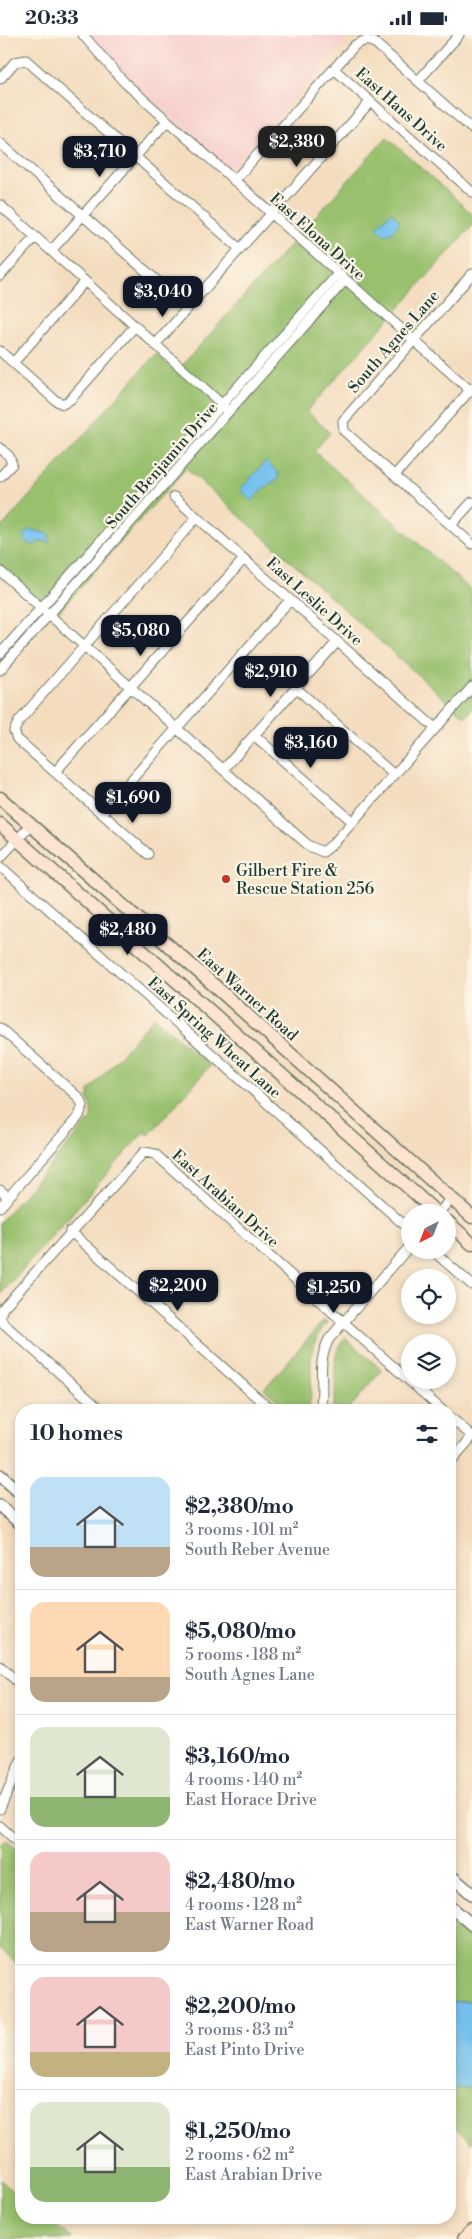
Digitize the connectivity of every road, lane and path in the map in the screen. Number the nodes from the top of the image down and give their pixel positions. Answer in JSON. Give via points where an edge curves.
{"nodes":[{"id":1,"x":83,"y":35,"type":"edge"},
{"id":2,"x":459,"y":35,"type":"edge"},
{"id":3,"x":334,"y":69,"type":"junction"},
{"id":4,"x":0,"y":79,"type":"edge"},
{"id":5,"x":418,"y":81,"type":"junction"},
{"id":6,"x":370,"y":102,"type":"junction"},
{"id":7,"x":167,"y":121,"type":"junction"},
{"id":8,"x":472,"y":129,"type":"edge"},
{"id":9,"x":0,"y":143,"type":"edge"},
{"id":10,"x":136,"y":157,"type":"junction"},
{"id":11,"x":234,"y":181,"type":"junction"},
{"id":12,"x":472,"y":192,"type":"edge"},
{"id":13,"x":0,"y":205,"type":"edge"},
{"id":14,"x":271,"y":215,"type":"junction"},
{"id":15,"x":83,"y":216,"type":"junction"},
{"id":16,"x":35,"y":237,"type":"junction"},
{"id":17,"x":240,"y":249,"type":"junction"},
{"id":18,"x":51,"y":251,"type":"junction"},
{"id":19,"x":472,"y":275,"type":"edge"},
{"id":20,"x":0,"y":276,"type":"edge"},
{"id":21,"x":342,"y":277,"type":"junction"},
{"id":22,"x":85,"y":281,"type":"junction"},
{"id":23,"x":188,"y":308,"type":"junction"},
{"id":24,"x":135,"y":326,"type":"junction"},
{"id":25,"x":413,"y":341,"type":"junction"},
{"id":26,"x":155,"y":345,"type":"junction"},
{"id":27,"x":0,"y":351,"type":"edge"},
{"id":28,"x":13,"y":363,"type":"junction"},
{"id":29,"x":471,"y":390,"type":"edge"},
{"id":30,"x":225,"y":407,"type":"junction"},
{"id":31,"x":0,"y":448,"type":"edge"},
{"id":32,"x":394,"y":475,"type":"junction"},
{"id":33,"x":0,"y":477,"type":"edge"},
{"id":34,"x":174,"y":497,"type":"dead end"},
{"id":35,"x":472,"y":502,"type":"edge"},
{"id":36,"x":198,"y":517,"type":"junction"},
{"id":37,"x":451,"y":525,"type":"junction"},
{"id":38,"x":472,"y":544,"type":"edge"},
{"id":39,"x":244,"y":559,"type":"junction"},
{"id":40,"x":1,"y":575,"type":"edge"},
{"id":41,"x":290,"y":599,"type":"junction"},
{"id":42,"x":42,"y":609,"type":"junction"},
{"id":43,"x":50,"y":615,"type":"junction"},
{"id":44,"x":337,"y":641,"type":"junction"},
{"id":45,"x":84,"y":645,"type":"junction"},
{"id":46,"x":0,"y":654,"type":"edge"},
{"id":47,"x":0,"y":671,"type":"edge"},
{"id":48,"x":130,"y":687,"type":"junction"},
{"id":49,"x":472,"y":687,"type":"edge"},
{"id":50,"x":296,"y":688,"type":"junction"},
{"id":51,"x":177,"y":728,"type":"junction"},
{"id":52,"x":435,"y":729,"type":"junction"},
{"id":53,"x":254,"y":735,"type":"junction"},
{"id":54,"x":224,"y":770,"type":"junction"},
{"id":55,"x":56,"y":771,"type":"junction"},
{"id":56,"x":394,"y":775,"type":"junction"},
{"id":57,"x":0,"y":798,"type":"edge"},
{"id":58,"x":102,"y":813,"type":"junction"},
{"id":59,"x":353,"y":822,"type":"junction"},
{"id":60,"x":0,"y":824,"type":"edge"},
{"id":61,"x":31,"y":825,"type":"junction"},
{"id":62,"x":18,"y":840,"type":"junction"},
{"id":63,"x":148,"y":854,"type":"dead end"},
{"id":64,"x":0,"y":858,"type":"edge"},
{"id":65,"x":0,"y":867,"type":"edge"},
{"id":66,"x":216,"y":987,"type":"junction"},
{"id":67,"x":202,"y":1004,"type":"junction"},
{"id":68,"x":0,"y":1028,"type":"edge"},
{"id":69,"x":0,"y":1190,"type":"edge"},
{"id":70,"x":8,"y":1197,"type":"junction"},
{"id":71,"x":451,"y":1199,"type":"junction"},
{"id":72,"x":428,"y":1204,"type":"edge"},
{"id":73,"x":446,"y":1204,"type":"edge"},
{"id":74,"x":0,"y":1207,"type":"edge"},
{"id":75,"x":472,"y":1217,"type":"edge"},
{"id":76,"x":401,"y":1223,"type":"edge"},
{"id":77,"x":456,"y":1229,"type":"edge"},
{"id":78,"x":70,"y":1231,"type":"junction"},
{"id":79,"x":472,"y":1243,"type":"edge"},
{"id":80,"x":401,"y":1256,"type":"edge"},
{"id":81,"x":442,"y":1259,"type":"edge"},
{"id":82,"x":472,"y":1285,"type":"edge"},
{"id":83,"x":0,"y":1316,"type":"edge"},
{"id":84,"x":342,"y":1323,"type":"junction"},
{"id":85,"x":94,"y":1404,"type":"edge"},
{"id":86,"x":264,"y":1404,"type":"edge"},
{"id":87,"x":321,"y":1404,"type":"edge"},
{"id":88,"x":435,"y":1404,"type":"edge"},
{"id":89,"x":456,"y":1422,"type":"edge"},
{"id":90,"x":472,"y":1437,"type":"edge"},
{"id":91,"x":456,"y":1455,"type":"edge"},
{"id":92,"x":0,"y":1475,"type":"edge"},
{"id":93,"x":15,"y":1489,"type":"edge"},
{"id":94,"x":0,"y":1506,"type":"edge"},
{"id":95,"x":15,"y":1520,"type":"edge"},
{"id":96,"x":0,"y":1666,"type":"edge"},
{"id":97,"x":15,"y":1680,"type":"edge"},
{"id":98,"x":15,"y":1774,"type":"edge"},
{"id":99,"x":0,"y":1809,"type":"edge"},
{"id":100,"x":0,"y":1826,"type":"edge"},
{"id":101,"x":15,"y":1840,"type":"edge"},
{"id":102,"x":456,"y":1880,"type":"edge"},
{"id":103,"x":472,"y":1894,"type":"edge"},
{"id":104,"x":456,"y":1911,"type":"edge"},
{"id":105,"x":472,"y":1925,"type":"edge"},
{"id":106,"x":472,"y":2231,"type":"edge"},
{"id":107,"x":464,"y":2239,"type":"edge"}],
"edges":[{"from":1,"to":7,"type":"street","name":"East Elona Drive","via":[[113,73]]},
{"from":2,"to":5,"type":"street"},
{"from":3,"to":5,"type":"street","via":[[355,45],[366,40],[375,43]]},
{"from":3,"to":6,"type":"street","name":"East Hans Drive"},
{"from":3,"to":11,"type":"street"},
{"from":4,"to":10,"type":"street","via":[[15,62],[26,60]]},
{"from":5,"to":8,"type":"street"},
{"from":6,"to":12,"type":"street","name":"East Hans Drive"},
{"from":6,"to":14,"type":"street"},
{"from":7,"to":10,"type":"street"},
{"from":7,"to":11,"type":"street","name":"East Elona Drive"},
{"from":9,"to":15,"type":"street"},
{"from":10,"to":15,"type":"street"},
{"from":10,"to":17,"type":"street"},
{"from":11,"to":14,"type":"street","name":"East Elona Drive"},
{"from":13,"to":16,"type":"street"},
{"from":14,"to":17,"type":"street"},
{"from":14,"to":21,"type":"street","name":"East Elona Drive"},
{"from":15,"to":18,"type":"street"},
{"from":15,"to":23,"type":"street"},
{"from":16,"to":18,"type":"street"},
{"from":16,"to":20,"type":"street"},
{"from":17,"to":23,"type":"street"},
{"from":18,"to":22,"type":"street"},
{"from":19,"to":25,"type":"street","name":"South Agnes Lane"},
{"from":21,"to":25,"type":"street","name":"East Elona Drive"},
{"from":21,"to":30,"type":"street","name":"South Benjamin Drive"},
{"from":22,"to":24,"type":"street"},
{"from":22,"to":28,"type":"street"},
{"from":23,"to":26,"type":"street"},
{"from":24,"to":26,"type":"street"},
{"from":24,"to":28,"type":"street","via":[[63,404]]},
{"from":25,"to":29,"type":"street","name":"East Elona Drive"},
{"from":25,"to":32,"type":"street","name":"South Agnes Lane","via":[[343,421],[344,431]]},
{"from":26,"to":30,"type":"street"},
{"from":27,"to":28,"type":"street"},
{"from":29,"to":32,"type":"street"},
{"from":30,"to":42,"type":"street","name":"South Benjamin Drive"},
{"from":30,"to":43,"type":"street","name":"South Benjamin Drive"},
{"from":31,"to":33,"type":"street","via":[[12,464]]},
{"from":32,"to":37,"type":"street"},
{"from":34,"to":36,"type":"street","name":"East Leslie Drive"},
{"from":35,"to":37,"type":"street"},
{"from":36,"to":39,"type":"street","name":"East Leslie Drive"},
{"from":36,"to":45,"type":"street"},
{"from":37,"to":38,"type":"street"},
{"from":39,"to":41,"type":"street","name":"East Leslie Drive"},
{"from":39,"to":48,"type":"street"},
{"from":40,"to":42,"type":"street"},
{"from":41,"to":44,"type":"street","name":"East Leslie Drive"},
{"from":41,"to":51,"type":"street"},
{"from":42,"to":43,"type":"street"},
{"from":42,"to":46,"type":"street","name":"South Benjamin Drive"},
{"from":43,"to":45,"type":"street"},
{"from":43,"to":47,"type":"street","name":"South Benjamin Drive"},
{"from":44,"to":50,"type":"street"},
{"from":44,"to":52,"type":"street","name":"East Leslie Drive"},
{"from":45,"to":48,"type":"street"},
{"from":45,"to":55,"type":"street","via":[[14,731],[18,739]]},
{"from":48,"to":51,"type":"street"},
{"from":48,"to":55,"type":"street"},
{"from":49,"to":52,"type":"street"},
{"from":50,"to":53,"type":"street"},
{"from":50,"to":56,"type":"street"},
{"from":51,"to":54,"type":"street"},
{"from":51,"to":58,"type":"street"},
{"from":52,"to":56,"type":"street"},
{"from":53,"to":54,"type":"street"},
{"from":53,"to":59,"type":"street"},
{"from":54,"to":59,"type":"street","via":[[309,846],[323,852]]},
{"from":55,"to":58,"type":"street"},
{"from":56,"to":59,"type":"street"},
{"from":57,"to":61,"type":"main road","name":"East Warner Road"},
{"from":58,"to":63,"type":"street"},
{"from":60,"to":62,"type":"main road"},
{"from":61,"to":62,"type":"street"},
{"from":61,"to":66,"type":"main road","name":"East Warner Road"},
{"from":62,"to":64,"type":"street"},
{"from":62,"to":67,"type":"main road"},
{"from":65,"to":76,"type":"street","name":"East Spring Wheat Lane"},
{"from":66,"to":67,"type":"main road"},
{"from":66,"to":71,"type":"main road","name":"East Warner Road"},
{"from":67,"to":72,"type":"main road"},
{"from":68,"to":70,"type":"street","via":[[83,1105],[79,1117]]},
{"from":69,"to":70,"type":"street"},
{"from":70,"to":74,"type":"street"},
{"from":71,"to":73,"type":"street"},
{"from":71,"to":75,"type":"main road","name":"East Warner Road"},
{"from":77,"to":79,"type":"main road"},
{"from":78,"to":83,"type":"street","via":[[3,1308]]},
{"from":78,"to":84,"type":"street","name":"East Arabian Drive","via":[[144,1152],[155,1154]]},
{"from":78,"to":86,"type":"street"},
{"from":80,"to":84,"type":"street"},
{"from":81,"to":82,"type":"street"},
{"from":83,"to":85,"type":"street","via":[[3,1323]]},
{"from":84,"to":87,"type":"street","via":[[322,1353]]},
{"from":84,"to":88,"type":"street","name":"East Arabian Drive"},
{"from":89,"to":90,"type":"street"},
{"from":90,"to":91,"type":"street"},
{"from":92,"to":93,"type":"street"},
{"from":94,"to":95,"type":"street"},
{"from":96,"to":97,"type":"street"},
{"from":98,"to":99,"type":"street"},
{"from":100,"to":101,"type":"street"},
{"from":102,"to":103,"type":"street"},
{"from":104,"to":105,"type":"street"},
{"from":106,"to":107,"type":"main road"}]}
